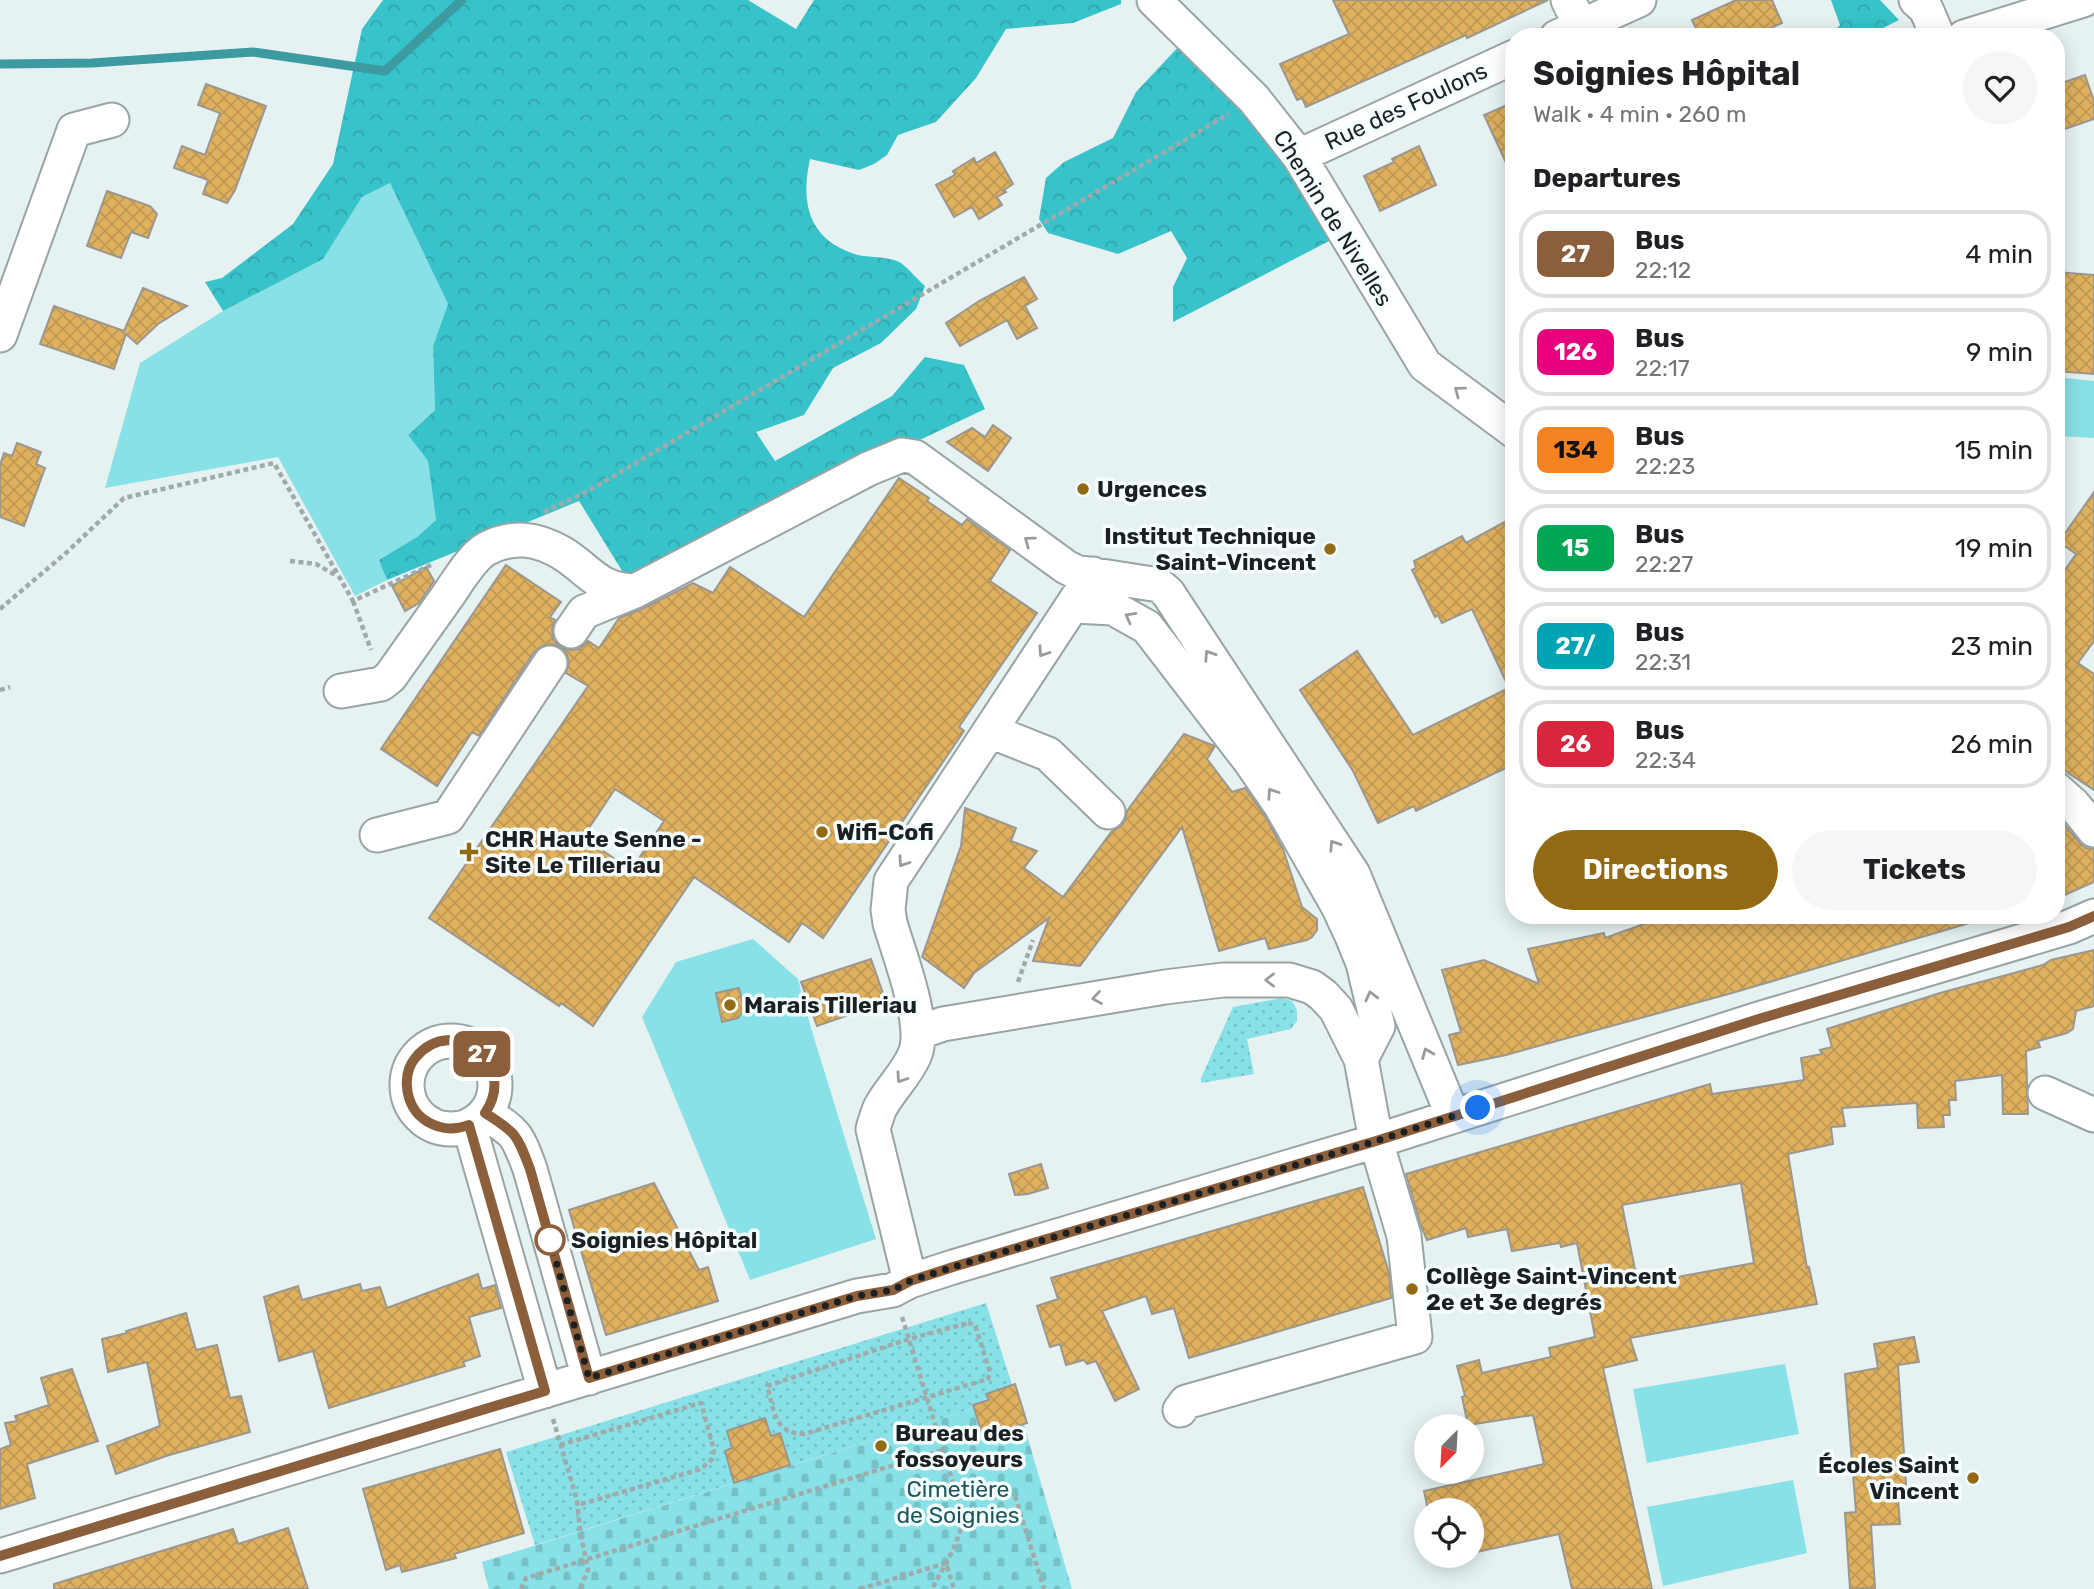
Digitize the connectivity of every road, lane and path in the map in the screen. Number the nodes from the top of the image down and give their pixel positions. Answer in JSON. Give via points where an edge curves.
{"nodes":[{"id":1,"x":1154,"y":0,"type":"edge"},
{"id":2,"x":1639,"y":0,"type":"edge"},
{"id":3,"x":1916,"y":0,"type":"edge"},
{"id":4,"x":2084,"y":0,"type":"edge"},
{"id":5,"x":1569,"y":21,"type":"edge"},
{"id":6,"x":1934,"y":28,"type":"edge"},
{"id":7,"x":1993,"y":28,"type":"edge"},
{"id":8,"x":1505,"y":61,"type":"edge"},
{"id":9,"x":1254,"y":99,"type":"junction"},
{"id":10,"x":112,"y":120,"type":"dead end"},
{"id":11,"x":1299,"y":156,"type":"junction"},
{"id":12,"x":0,"y":335,"type":"edge"},
{"id":13,"x":1505,"y":424,"type":"edge"},
{"id":14,"x":539,"y":514,"type":"dead end"},
{"id":15,"x":290,"y":561,"type":"dead end"},
{"id":16,"x":440,"y":561,"type":"dead end"},
{"id":17,"x":1093,"y":574,"type":"junction"},
{"id":18,"x":338,"y":577,"type":"junction"},
{"id":19,"x":635,"y":591,"type":"junction"},
{"id":20,"x":354,"y":601,"type":"junction"},
{"id":21,"x":1073,"y":606,"type":"junction"},
{"id":22,"x":0,"y":609,"type":"edge"},
{"id":23,"x":571,"y":631,"type":"dead end"},
{"id":24,"x":550,"y":663,"type":"dead end"},
{"id":25,"x":390,"y":677,"type":"junction"},
{"id":26,"x":10,"y":687,"type":"dead end"},
{"id":27,"x":0,"y":690,"type":"edge"},
{"id":28,"x":341,"y":691,"type":"dead end"},
{"id":29,"x":990,"y":731,"type":"junction"},
{"id":30,"x":2065,"y":797,"type":"edge"},
{"id":31,"x":1108,"y":812,"type":"dead end"},
{"id":32,"x":2094,"y":830,"type":"edge"},
{"id":33,"x":377,"y":835,"type":"dead end"},
{"id":34,"x":2094,"y":916,"type":"edge"},
{"id":35,"x":1033,"y":940,"type":"dead end"},
{"id":36,"x":1007,"y":1013,"type":"junction"},
{"id":37,"x":919,"y":1035,"type":"junction"},
{"id":38,"x":1361,"y":1059,"type":"junction"},
{"id":39,"x":2045,"y":1093,"type":"dead end"},
{"id":40,"x":2094,"y":1115,"type":"edge"},
{"id":41,"x":1453,"y":1116,"type":"junction"},
{"id":42,"x":1376,"y":1141,"type":"junction"},
{"id":43,"x":901,"y":1285,"type":"junction"},
{"id":44,"x":909,"y":1339,"type":"junction"},
{"id":45,"x":589,"y":1378,"type":"junction"},
{"id":46,"x":545,"y":1391,"type":"junction"},
{"id":47,"x":926,"y":1398,"type":"junction"},
{"id":48,"x":1180,"y":1410,"type":"dead end"},
{"id":49,"x":560,"y":1445,"type":"junction"},
{"id":50,"x":943,"y":1450,"type":"junction"},
{"id":51,"x":1015,"y":1496,"type":"dead end"},
{"id":52,"x":578,"y":1505,"type":"junction"},
{"id":53,"x":0,"y":1556,"type":"edge"},
{"id":54,"x":586,"y":1559,"type":"junction"},
{"id":55,"x":946,"y":1563,"type":"junction"},
{"id":56,"x":521,"y":1589,"type":"edge"},
{"id":57,"x":580,"y":1589,"type":"edge"},
{"id":58,"x":860,"y":1589,"type":"edge"},
{"id":59,"x":932,"y":1589,"type":"edge"},
{"id":60,"x":954,"y":1589,"type":"edge"},
{"id":61,"x":1044,"y":1589,"type":"edge"}],
"edges":[{"from":1,"to":9,"type":"street","name":"Chemin de Nivelles"},
{"from":2,"to":5,"type":"street"},
{"from":3,"to":6,"type":"street"},
{"from":4,"to":7,"type":"street"},
{"from":8,"to":11,"type":"street","name":"Rue des Foulons"},
{"from":9,"to":11,"type":"street","name":"Chemin de Nivelles"},
{"from":9,"to":14,"type":"path","via":[[588,491]]},
{"from":10,"to":12,"type":"street","via":[[74,130]]},
{"from":13,"to":11,"type":"street","name":"Chemin de Nivelles","one_way":true,"via":[[1425,366]]},
{"from":15,"to":18,"type":"path","via":[[316,564]]},
{"from":16,"to":20,"type":"path"},
{"from":17,"to":19,"type":"street","one_way":true,"via":[[1066,567],[915,457],[902,455]]},
{"from":17,"to":21,"type":"street"},
{"from":41,"to":17,"type":"street","one_way":true,"via":[[1353,874],[1168,593],[1159,585]]},
{"from":18,"to":20,"type":"path"},
{"from":18,"to":22,"type":"path","via":[[274,463],[124,498]]},
{"from":19,"to":23,"type":"street","via":[[584,612]]},
{"from":19,"to":25,"type":"street","via":[[604,585],[562,553],[537,541],[515,539],[485,550],[471,564]]},
{"from":20,"to":25,"type":"path","via":[[374,657]]},
{"from":21,"to":29,"type":"street","one_way":true},
{"from":38,"to":21,"type":"street","one_way":true,"via":[[1378,1026],[1363,963],[1338,906],[1281,806],[1147,627],[1113,608]]},
{"from":24,"to":33,"type":"street","via":[[449,817]]},
{"from":25,"to":28,"type":"street","via":[[381,684]]},
{"from":26,"to":27,"type":"path"},
{"from":29,"to":31,"type":"street","via":[[1048,754]]},
{"from":29,"to":37,"type":"street","one_way":true,"via":[[891,881],[890,923]]},
{"from":30,"to":32,"type":"street"},
{"from":34,"to":41,"type":"street"},
{"from":35,"to":36,"type":"path"},
{"from":36,"to":37,"type":"street","via":[[943,1024]]},
{"from":38,"to":36,"type":"street","one_way":true,"via":[[1336,1009],[1312,987],[1289,980],[1223,980]]},
{"from":37,"to":43,"type":"street","one_way":true,"via":[[907,1070],[880,1108],[873,1129]]},
{"from":38,"to":42,"type":"street"},
{"from":39,"to":40,"type":"street"},
{"from":41,"to":42,"type":"street"},
{"from":42,"to":43,"type":"street"},
{"from":42,"to":48,"type":"street","via":[[1405,1236],[1415,1337],[1186,1402]]},
{"from":43,"to":44,"type":"path"},
{"from":43,"to":45,"type":"street"},
{"from":44,"to":47,"type":"path"},
{"from":44,"to":47,"type":"path","via":[[975,1325],[990,1372],[988,1380]]},
{"from":44,"to":47,"type":"path","via":[[767,1386],[780,1426],[790,1433],[804,1434]]},
{"from":45,"to":46,"type":"street"},
{"from":45,"to":46,"type":"street","via":[[518,1139],[511,1130],[477,1119]]},
{"from":46,"to":49,"type":"path"},
{"from":46,"to":53,"type":"street"},
{"from":47,"to":50,"type":"path"},
{"from":49,"to":52,"type":"path"},
{"from":49,"to":52,"type":"path","via":[[701,1403],[714,1450],[701,1469]]},
{"from":50,"to":54,"type":"path"},
{"from":50,"to":55,"type":"path","via":[[963,1515]]},
{"from":51,"to":61,"type":"path"},
{"from":52,"to":54,"type":"path"},
{"from":54,"to":56,"type":"path","via":[[526,1577]]},
{"from":54,"to":57,"type":"path","via":[[588,1570]]},
{"from":55,"to":58,"type":"path"},
{"from":55,"to":59,"type":"path"},
{"from":55,"to":60,"type":"path"}]}
